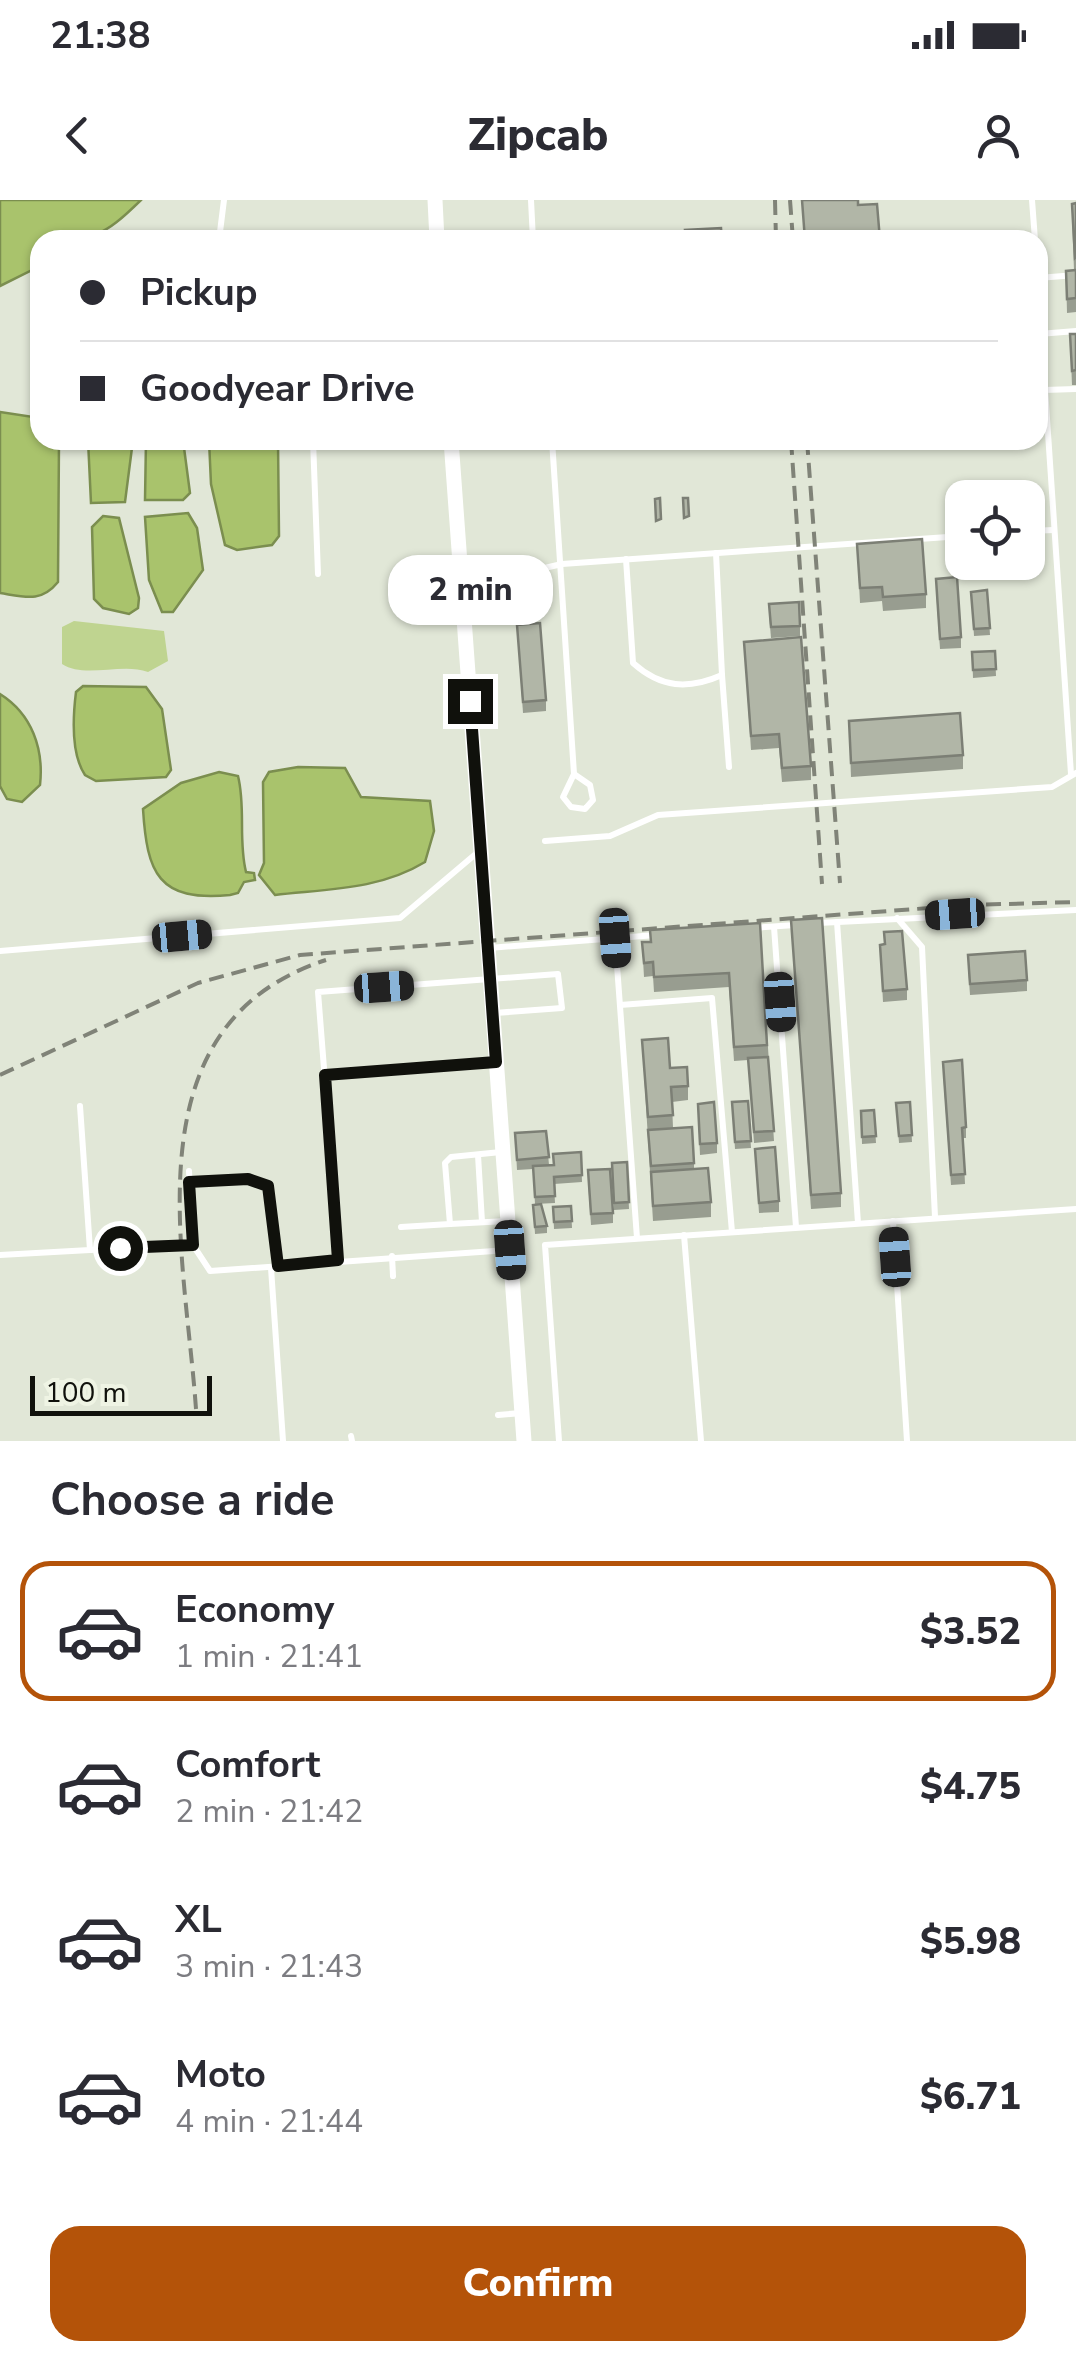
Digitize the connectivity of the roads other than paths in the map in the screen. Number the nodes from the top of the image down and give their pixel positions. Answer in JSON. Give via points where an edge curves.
{"nodes":[{"id":1,"x":224,"y":200,"type":"edge"},
{"id":2,"x":435,"y":200,"type":"edge"},
{"id":3,"x":531,"y":200,"type":"edge"},
{"id":4,"x":1032,"y":200,"type":"edge"},
{"id":5,"x":220,"y":230,"type":"edge"},
{"id":6,"x":437,"y":230,"type":"edge"},
{"id":7,"x":532,"y":230,"type":"edge"},
{"id":8,"x":1034,"y":230,"type":"edge"},
{"id":9,"x":1076,"y":275,"type":"edge"},
{"id":10,"x":1048,"y":279,"type":"edge"},
{"id":11,"x":1076,"y":331,"type":"edge"},
{"id":12,"x":1048,"y":333,"type":"edge"},
{"id":13,"x":1076,"y":389,"type":"edge"},
{"id":14,"x":1048,"y":390,"type":"edge"},
{"id":15,"x":1048,"y":446,"type":"edge"},
{"id":16,"x":313,"y":450,"type":"edge"},
{"id":17,"x":452,"y":450,"type":"edge"},
{"id":18,"x":553,"y":450,"type":"edge"},
{"id":19,"x":1054,"y":530,"type":"junction"},
{"id":20,"x":1045,"y":531,"type":"edge"},
{"id":21,"x":945,"y":537,"type":"edge"},
{"id":22,"x":716,"y":553,"type":"junction"},
{"id":23,"x":626,"y":560,"type":"junction"},
{"id":24,"x":562,"y":564,"type":"junction"},
{"id":25,"x":540,"y":569,"type":"dead end"},
{"id":26,"x":318,"y":574,"type":"dead end"},
{"id":27,"x":722,"y":675,"type":"junction"},
{"id":28,"x":730,"y":768,"type":"dead end"},
{"id":29,"x":574,"y":774,"type":"junction"},
{"id":30,"x":1074,"y":774,"type":"edge"},
{"id":31,"x":545,"y":841,"type":"dead end"},
{"id":32,"x":480,"y":850,"type":"junction"},
{"id":33,"x":1076,"y":910,"type":"edge"},
{"id":34,"x":897,"y":918,"type":"junction"},
{"id":35,"x":836,"y":922,"type":"junction"},
{"id":36,"x":774,"y":926,"type":"junction"},
{"id":37,"x":734,"y":930,"type":"edge"},
{"id":38,"x":675,"y":934,"type":"edge"},
{"id":39,"x":615,"y":938,"type":"junction"},
{"id":40,"x":488,"y":948,"type":"junction"},
{"id":41,"x":0,"y":951,"type":"edge"},
{"id":42,"x":491,"y":979,"type":"junction"},
{"id":43,"x":620,"y":1005,"type":"junction"},
{"id":44,"x":494,"y":1014,"type":"junction"},
{"id":45,"x":496,"y":1062,"type":"junction"},
{"id":46,"x":325,"y":1075,"type":"junction"},
{"id":47,"x":80,"y":1106,"type":"dead end"},
{"id":48,"x":503,"y":1152,"type":"junction"},
{"id":49,"x":478,"y":1154,"type":"junction"},
{"id":50,"x":188,"y":1171,"type":"dead end"},
{"id":51,"x":189,"y":1182,"type":"junction"},
{"id":52,"x":1076,"y":1209,"type":"edge"},
{"id":53,"x":936,"y":1218,"type":"junction"},
{"id":54,"x":892,"y":1220,"type":"junction"},
{"id":55,"x":508,"y":1221,"type":"junction"},
{"id":56,"x":482,"y":1222,"type":"junction"},
{"id":57,"x":858,"y":1223,"type":"junction"},
{"id":58,"x":450,"y":1224,"type":"junction"},
{"id":59,"x":400,"y":1227,"type":"dead end"},
{"id":60,"x":796,"y":1227,"type":"junction"},
{"id":61,"x":732,"y":1232,"type":"junction"},
{"id":62,"x":684,"y":1235,"type":"junction"},
{"id":63,"x":637,"y":1238,"type":"junction"},
{"id":64,"x":193,"y":1245,"type":"junction"},
{"id":65,"x":90,"y":1250,"type":"junction"},
{"id":66,"x":510,"y":1250,"type":"junction"},
{"id":67,"x":0,"y":1255,"type":"edge"},
{"id":68,"x":392,"y":1256,"type":"junction"},
{"id":69,"x":338,"y":1260,"type":"junction"},
{"id":70,"x":274,"y":1267,"type":"junction"},
{"id":71,"x":392,"y":1276,"type":"dead end"},
{"id":72,"x":522,"y":1413,"type":"junction"},
{"id":73,"x":498,"y":1415,"type":"dead end"},
{"id":74,"x":283,"y":1441,"type":"edge"},
{"id":75,"x":524,"y":1441,"type":"edge"},
{"id":76,"x":559,"y":1441,"type":"edge"},
{"id":77,"x":701,"y":1441,"type":"edge"},
{"id":78,"x":907,"y":1441,"type":"edge"}],
"edges":[{"from":1,"to":5,"type":"lane"},
{"from":2,"to":6,"type":"street"},
{"from":3,"to":7,"type":"lane"},
{"from":4,"to":8,"type":"lane"},
{"from":9,"to":10,"type":"lane"},
{"from":11,"to":12,"type":"lane"},
{"from":13,"to":14,"type":"lane"},
{"from":15,"to":19,"type":"lane"},
{"from":16,"to":26,"type":"lane"},
{"from":17,"to":32,"type":"street"},
{"from":18,"to":24,"type":"lane"},
{"from":19,"to":20,"type":"lane"},
{"from":19,"to":30,"type":"lane"},
{"from":21,"to":22,"type":"lane"},
{"from":22,"to":23,"type":"lane"},
{"from":22,"to":27,"type":"lane"},
{"from":23,"to":24,"type":"lane"},
{"from":23,"to":27,"type":"lane","via":[[632,663],[652,680],[695,687]]},
{"from":24,"to":25,"type":"lane"},
{"from":24,"to":29,"type":"lane"},
{"from":27,"to":28,"type":"lane"},
{"from":29,"to":29,"type":"lane","via":[[563,796],[571,807],[585,809],[593,800],[590,785]]},
{"from":30,"to":31,"type":"lane","via":[[1052,787],[658,815],[610,836]]},
{"from":32,"to":40,"type":"street"},
{"from":32,"to":41,"type":"lane","via":[[400,918]]},
{"from":33,"to":34,"type":"lane"},
{"from":34,"to":35,"type":"lane"},
{"from":34,"to":53,"type":"lane","via":[[922,947]]},
{"from":35,"to":36,"type":"lane"},
{"from":35,"to":57,"type":"lane"},
{"from":36,"to":37,"type":"lane"},
{"from":36,"to":60,"type":"lane"},
{"from":38,"to":39,"type":"lane"},
{"from":39,"to":40,"type":"lane"},
{"from":39,"to":43,"type":"lane"},
{"from":40,"to":42,"type":"street"},
{"from":42,"to":44,"type":"street"},
{"from":42,"to":44,"type":"lane","via":[[558,974],[562,1008]]},
{"from":42,"to":46,"type":"lane","via":[[318,992]]},
{"from":43,"to":61,"type":"lane","via":[[712,998]]},
{"from":43,"to":63,"type":"lane"},
{"from":44,"to":45,"type":"street"},
{"from":45,"to":46,"type":"lane"},
{"from":45,"to":48,"type":"street"},
{"from":46,"to":69,"type":"lane"},
{"from":47,"to":65,"type":"lane"},
{"from":48,"to":49,"type":"lane"},
{"from":48,"to":55,"type":"street"},
{"from":49,"to":56,"type":"lane"},
{"from":49,"to":58,"type":"lane","via":[[446,1163]]},
{"from":50,"to":51,"type":"lane"},
{"from":51,"to":64,"type":"lane"},
{"from":51,"to":70,"type":"lane","via":[[248,1179],[268,1186]]},
{"from":52,"to":53,"type":"lane"},
{"from":53,"to":54,"type":"lane"},
{"from":54,"to":57,"type":"lane"},
{"from":54,"to":78,"type":"lane"},
{"from":55,"to":56,"type":"lane"},
{"from":55,"to":66,"type":"street"},
{"from":56,"to":58,"type":"lane"},
{"from":57,"to":60,"type":"lane"},
{"from":58,"to":59,"type":"lane"},
{"from":60,"to":61,"type":"lane"},
{"from":61,"to":62,"type":"lane"},
{"from":62,"to":63,"type":"lane"},
{"from":62,"to":77,"type":"lane"},
{"from":63,"to":76,"type":"lane","via":[[545,1245]]},
{"from":64,"to":65,"type":"lane"},
{"from":64,"to":70,"type":"lane","via":[[210,1271]]},
{"from":65,"to":67,"type":"lane"},
{"from":66,"to":68,"type":"lane"},
{"from":66,"to":72,"type":"street"},
{"from":68,"to":69,"type":"lane"},
{"from":68,"to":71,"type":"lane"},
{"from":69,"to":70,"type":"lane"},
{"from":70,"to":74,"type":"lane"},
{"from":72,"to":73,"type":"lane"},
{"from":72,"to":75,"type":"street"}]}
